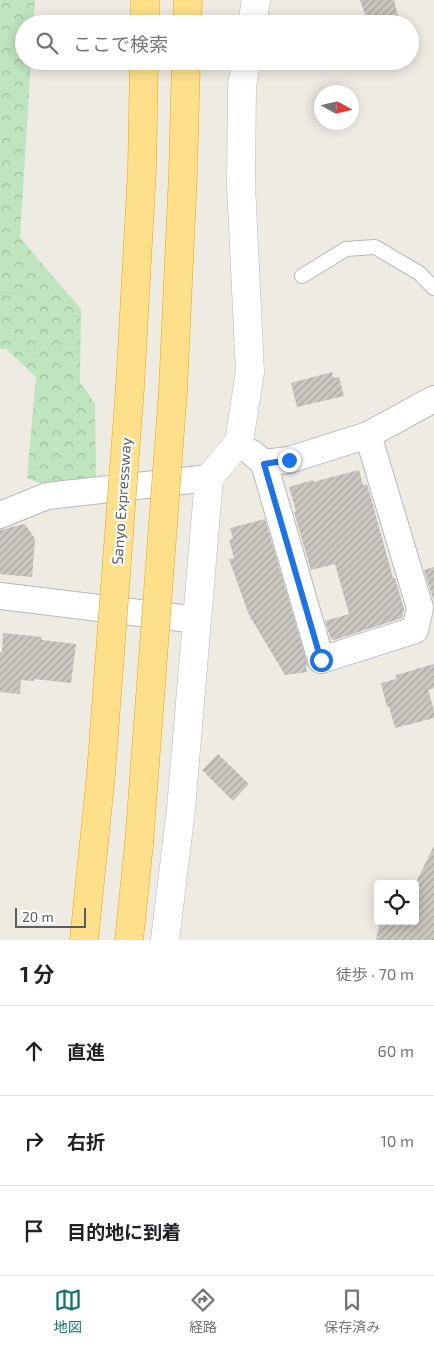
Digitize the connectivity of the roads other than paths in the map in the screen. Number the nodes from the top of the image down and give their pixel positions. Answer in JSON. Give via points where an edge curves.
{"nodes":[{"id":1,"x":145,"y":0,"type":"edge"},
{"id":2,"x":188,"y":0,"type":"edge"},
{"id":3,"x":256,"y":0,"type":"edge"},
{"id":4,"x":145,"y":15,"type":"edge"},
{"id":5,"x":187,"y":15,"type":"edge"},
{"id":6,"x":254,"y":15,"type":"edge"},
{"id":7,"x":144,"y":70,"type":"edge"},
{"id":8,"x":186,"y":70,"type":"edge"},
{"id":9,"x":245,"y":70,"type":"edge"},
{"id":10,"x":302,"y":276,"type":"dead end"},
{"id":11,"x":434,"y":288,"type":"edge"},
{"id":12,"x":434,"y":400,"type":"edge"},
{"id":13,"x":368,"y":435,"type":"junction"},
{"id":14,"x":239,"y":442,"type":"junction"},
{"id":15,"x":264,"y":464,"type":"junction"},
{"id":16,"x":209,"y":478,"type":"junction"},
{"id":17,"x":0,"y":515,"type":"edge"},
{"id":18,"x":0,"y":596,"type":"edge"},
{"id":19,"x":197,"y":620,"type":"junction"},
{"id":20,"x":84,"y":940,"type":"edge"},
{"id":21,"x":130,"y":940,"type":"edge"},
{"id":22,"x":165,"y":940,"type":"edge"}],
"edges":[{"from":1,"to":4,"type":"highway"},
{"from":2,"to":5,"type":"highway"},
{"from":3,"to":6,"type":"street"},
{"from":7,"to":20,"type":"highway","name":"Sanyo Expressway","bridge":true,"via":[[142,170],[130,387],[101,774]]},
{"from":8,"to":21,"type":"highway","bridge":true,"via":[[173,392]]},
{"from":9,"to":14,"type":"street","via":[[241,184],[250,372]]},
{"from":10,"to":11,"type":"lane","via":[[346,249],[375,247],[419,273]]},
{"from":12,"to":13,"type":"street"},
{"from":13,"to":15,"type":"street","via":[[289,460]]},
{"from":13,"to":15,"type":"street","via":[[420,608],[415,630],[321,660]]},
{"from":14,"to":15,"type":"street"},
{"from":14,"to":16,"type":"street"},
{"from":16,"to":17,"type":"street","via":[[47,496]]},
{"from":16,"to":19,"type":"street"},
{"from":18,"to":19,"type":"street"},
{"from":19,"to":22,"type":"street","via":[[181,809]]}]}
